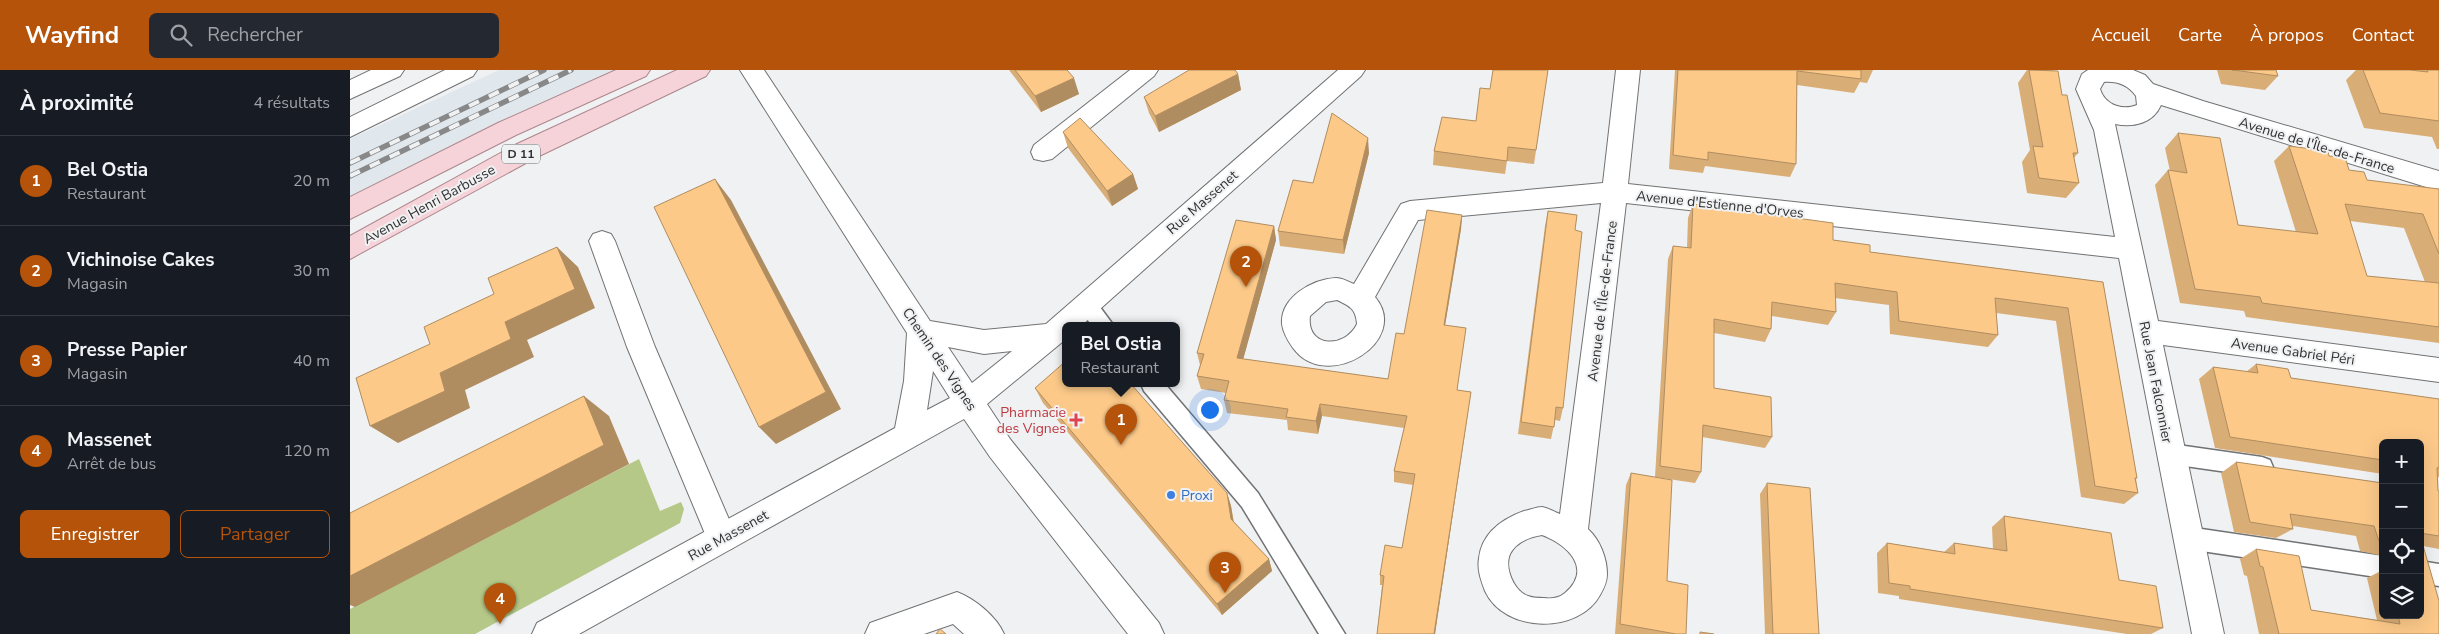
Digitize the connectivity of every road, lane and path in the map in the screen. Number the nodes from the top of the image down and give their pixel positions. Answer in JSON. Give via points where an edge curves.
{"nodes":[{"id":1,"x":392,"y":70,"type":"edge"},
{"id":2,"x":406,"y":70,"type":"edge"},
{"id":3,"x":465,"y":70,"type":"edge"},
{"id":4,"x":638,"y":70,"type":"edge"},
{"id":5,"x":698,"y":70,"type":"edge"},
{"id":6,"x":1146,"y":70,"type":"edge"},
{"id":7,"x":1353,"y":70,"type":"edge"},
{"id":8,"x":1628,"y":70,"type":"edge"},
{"id":9,"x":2095,"y":77,"type":"edge"},
{"id":10,"x":757,"y":78,"type":"edge"},
{"id":11,"x":350,"y":90,"type":"edge"},
{"id":12,"x":2146,"y":101,"type":"junction"},
{"id":13,"x":398,"y":103,"type":"junction"},
{"id":14,"x":2112,"y":123,"type":"junction"},
{"id":15,"x":350,"y":128,"type":"edge"},
{"id":16,"x":1043,"y":152,"type":"dead end"},
{"id":17,"x":2439,"y":181,"type":"edge"},
{"id":18,"x":1615,"y":192,"type":"junction"},
{"id":19,"x":350,"y":209,"type":"edge"},
{"id":20,"x":602,"y":241,"type":"dead end"},
{"id":21,"x":350,"y":248,"type":"edge"},
{"id":22,"x":2129,"y":249,"type":"junction"},
{"id":23,"x":1360,"y":298,"type":"dead end"},
{"id":24,"x":1087,"y":305,"type":"junction"},
{"id":25,"x":1067,"y":322,"type":"edge"},
{"id":26,"x":1101,"y":322,"type":"edge"},
{"id":27,"x":1062,"y":326,"type":"edge"},
{"id":28,"x":921,"y":331,"type":"junction"},
{"id":29,"x":2146,"y":331,"type":"junction"},
{"id":30,"x":1052,"y":335,"type":"junction"},
{"id":31,"x":2439,"y":370,"type":"edge"},
{"id":32,"x":1155,"y":387,"type":"edge"},
{"id":33,"x":970,"y":401,"type":"junction"},
{"id":34,"x":908,"y":434,"type":"junction"},
{"id":35,"x":2171,"y":454,"type":"junction"},
{"id":36,"x":2286,"y":470,"type":"edge"},
{"id":37,"x":1573,"y":532,"type":"dead end"},
{"id":38,"x":722,"y":538,"type":"junction"},
{"id":39,"x":2188,"y":538,"type":"junction"},
{"id":40,"x":2379,"y":566,"type":"edge"},
{"id":41,"x":2424,"y":573,"type":"edge"},
{"id":42,"x":2439,"y":575,"type":"edge"},
{"id":43,"x":548,"y":634,"type":"edge"},
{"id":44,"x":882,"y":634,"type":"edge"},
{"id":45,"x":988,"y":634,"type":"edge"},
{"id":46,"x":1147,"y":634,"type":"edge"},
{"id":47,"x":1333,"y":634,"type":"edge"},
{"id":48,"x":2208,"y":634,"type":"edge"}],
"edges":[{"from":1,"to":11,"type":"street"},
{"from":2,"to":13,"type":"street"},
{"from":3,"to":13,"type":"street"},
{"from":4,"to":19,"type":"main road","number":"D 11","via":[[507,129]]},
{"from":5,"to":21,"type":"main road","name":"Avenue Henri Barbusse","number":"D 11","via":[[526,151]]},
{"from":6,"to":16,"type":"street"},
{"from":7,"to":24,"type":"street","name":"Rue Massenet"},
{"from":8,"to":18,"type":"street","name":"Avenue de l'Île-de-France"},
{"from":9,"to":12,"type":"street","via":[[2132,78]]},
{"from":9,"to":14,"type":"street","name":"Rue Jean Falconnier"},
{"from":10,"to":28,"type":"street","name":"Chemin des Vignes"},
{"from":12,"to":14,"type":"street","name":"Avenue de l'Île-de-France","via":[[2130,117]]},
{"from":12,"to":17,"type":"street","name":"Avenue de l'Île-de-France","via":[[2196,108]]},
{"from":13,"to":15,"type":"street"},
{"from":14,"to":22,"type":"street","name":"Rue Jean Falconnier"},
{"from":18,"to":22,"type":"street","name":"Avenue d'Estienne d'Orves"},
{"from":18,"to":23,"type":"street","name":"Avenue d'Estienne d'Orves","via":[[1410,211]]},
{"from":18,"to":37,"type":"street","name":"Avenue de l'Île-de-France"},
{"from":20,"to":38,"type":"street","via":[[641,347]]},
{"from":22,"to":29,"type":"street","name":"Rue Jean Falconnier"},
{"from":24,"to":25,"type":"street","name":"Rue Massenet"},
{"from":24,"to":26,"type":"lane"},
{"from":27,"to":30,"type":"street","name":"Rue Massenet"},
{"from":28,"to":30,"type":"street","via":[[984,342]]},
{"from":28,"to":33,"type":"street","name":"Chemin des Vignes"},
{"from":28,"to":34,"type":"street","via":[[918,381]]},
{"from":29,"to":31,"type":"street","name":"Avenue Gabriel Péri"},
{"from":29,"to":35,"type":"street","name":"Rue Jean Falconnier"},
{"from":30,"to":33,"type":"street","name":"Rue Massenet"},
{"from":32,"to":47,"type":"lane","via":[[1250,500]]},
{"from":33,"to":34,"type":"street","name":"Rue Massenet"},
{"from":33,"to":46,"type":"street","name":"Chemin des Vignes","via":[[1000,448]]},
{"from":34,"to":38,"type":"street","name":"Rue Massenet"},
{"from":35,"to":36,"type":"lane"},
{"from":35,"to":39,"type":"street","name":"Rue Jean Falconnier"},
{"from":38,"to":43,"type":"street","name":"Rue Massenet"},
{"from":39,"to":40,"type":"lane"},
{"from":39,"to":48,"type":"street","name":"Rue Jean Falconnier"},
{"from":41,"to":42,"type":"lane"},
{"from":44,"to":45,"type":"street","via":[[957,607]]}]}
